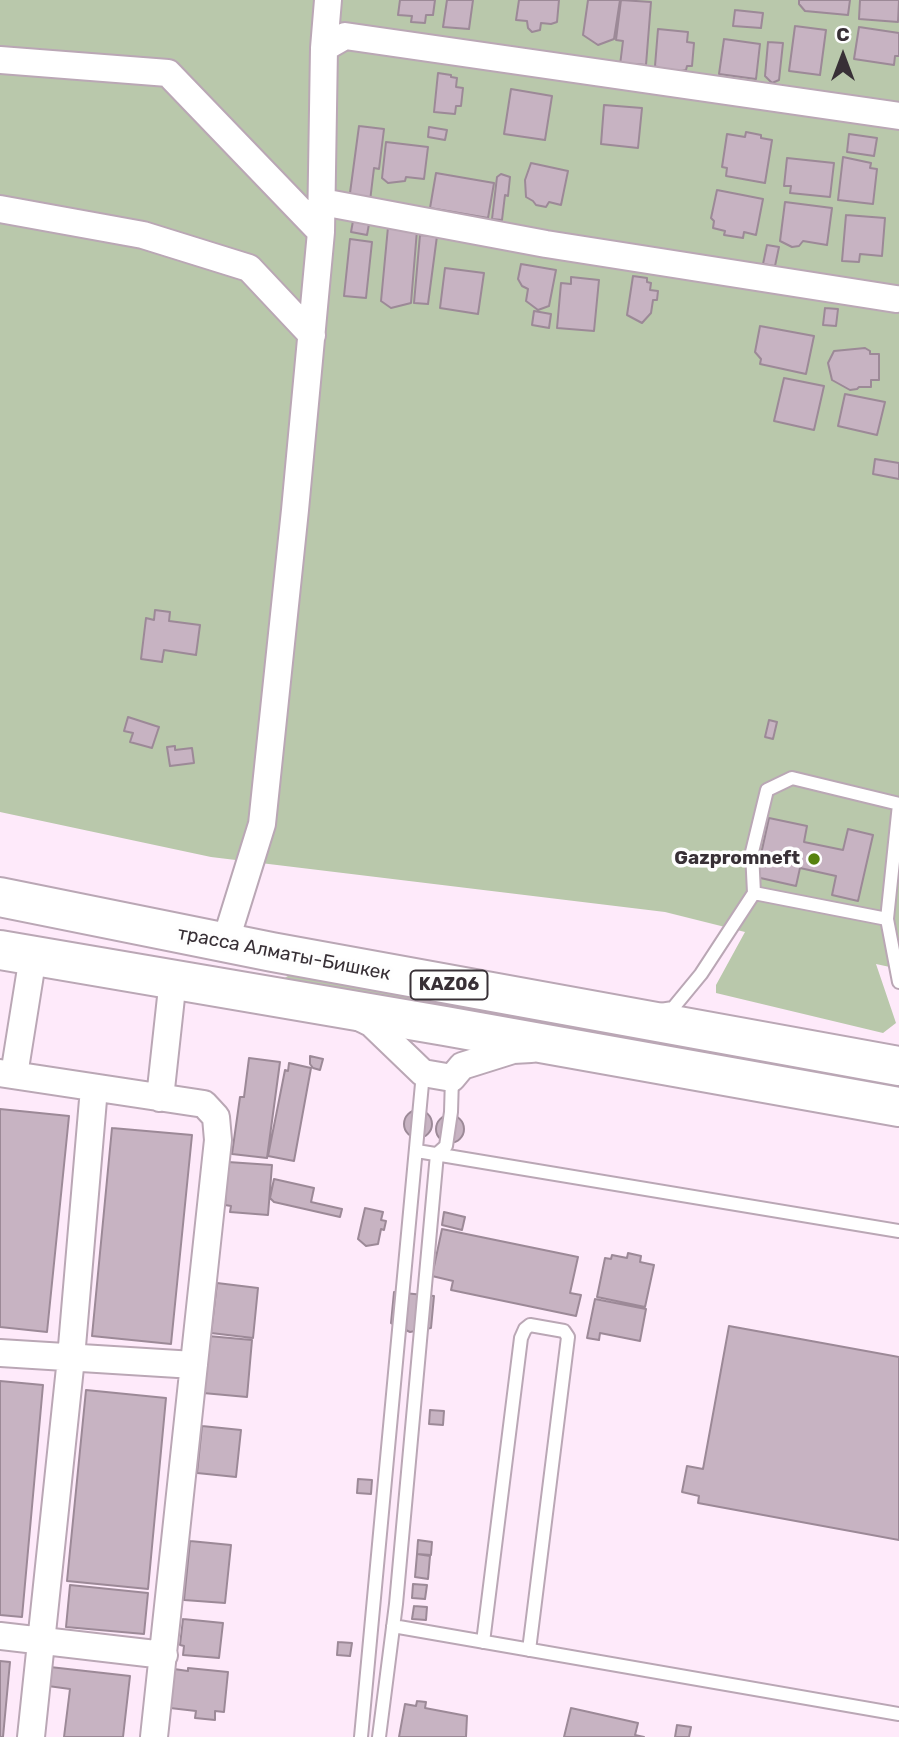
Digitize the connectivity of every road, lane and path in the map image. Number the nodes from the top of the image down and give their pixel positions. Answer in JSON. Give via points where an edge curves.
{"nodes":[{"id":1,"x":328,"y":0,"type":"edge"},
{"id":2,"x":324,"y":48,"type":"junction"},
{"id":3,"x":0,"y":60,"type":"edge"},
{"id":4,"x":899,"y":116,"type":"edge"},
{"id":5,"x":322,"y":202,"type":"junction"},
{"id":6,"x":0,"y":209,"type":"edge"},
{"id":7,"x":321,"y":232,"type":"junction"},
{"id":8,"x":896,"y":299,"type":"dead end"},
{"id":9,"x":312,"y":335,"type":"junction"},
{"id":10,"x":754,"y":893,"type":"junction"},
{"id":11,"x":0,"y":897,"type":"edge"},
{"id":12,"x":887,"y":919,"type":"junction"},
{"id":13,"x":225,"y":943,"type":"junction"},
{"id":14,"x":16,"y":953,"type":"edge"},
{"id":15,"x":173,"y":979,"type":"junction"},
{"id":16,"x":899,"y":982,"type":"edge"},
{"id":17,"x":344,"y":1009,"type":"junction"},
{"id":18,"x":623,"y":1016,"type":"junction"},
{"id":19,"x":11,"y":1022,"type":"edge"},
{"id":20,"x":557,"y":1046,"type":"junction"},
{"id":21,"x":899,"y":1066,"type":"edge"},
{"id":22,"x":423,"y":1073,"type":"junction"},
{"id":23,"x":7,"y":1074,"type":"edge"},
{"id":24,"x":452,"y":1078,"type":"junction"},
{"id":25,"x":94,"y":1088,"type":"junction"},
{"id":26,"x":160,"y":1098,"type":"junction"},
{"id":27,"x":899,"y":1107,"type":"edge"},
{"id":28,"x":417,"y":1151,"type":"junction"},
{"id":29,"x":437,"y":1154,"type":"junction"},
{"id":30,"x":899,"y":1231,"type":"edge"},
{"id":31,"x":0,"y":1353,"type":"edge"},
{"id":32,"x":71,"y":1357,"type":"junction"},
{"id":33,"x":194,"y":1365,"type":"junction"},
{"id":34,"x":393,"y":1626,"type":"junction"},
{"id":35,"x":0,"y":1636,"type":"edge"},
{"id":36,"x":42,"y":1640,"type":"junction"},
{"id":37,"x":482,"y":1642,"type":"junction"},
{"id":38,"x":529,"y":1650,"type":"junction"},
{"id":39,"x":164,"y":1654,"type":"junction"},
{"id":40,"x":899,"y":1714,"type":"edge"},
{"id":41,"x":31,"y":1737,"type":"edge"},
{"id":42,"x":154,"y":1737,"type":"edge"},
{"id":43,"x":361,"y":1737,"type":"edge"},
{"id":44,"x":379,"y":1737,"type":"edge"}],
"edges":[{"from":1,"to":2,"type":"street"},
{"from":2,"to":4,"type":"street","via":[[345,36]]},
{"from":2,"to":5,"type":"street"},
{"from":3,"to":7,"type":"street","via":[[167,73]]},
{"from":5,"to":7,"type":"street"},
{"from":5,"to":8,"type":"street","via":[[546,244]]},
{"from":6,"to":9,"type":"street","via":[[144,235],[249,268]]},
{"from":7,"to":9,"type":"street"},
{"from":9,"to":13,"type":"street","via":[[262,824]]},
{"from":10,"to":12,"type":"lane"},
{"from":10,"to":12,"type":"lane","via":[[752,852],[767,789],[792,778],[899,804]]},
{"from":10,"to":18,"type":"lane","via":[[673,1008]]},
{"from":11,"to":13,"type":"highway","name":"трасса Алматы-Бишкек","number":"KАZ06"},
{"from":12,"to":16,"type":"lane"},
{"from":13,"to":18,"type":"highway","name":"трасса Алматы-Бишкек","number":"KАZ06"},
{"from":14,"to":15,"type":"highway","number":"KАZ06"},
{"from":14,"to":19,"type":"street"},
{"from":15,"to":17,"type":"highway","number":"KАZ06"},
{"from":15,"to":26,"type":"street"},
{"from":17,"to":20,"type":"highway","number":"KАZ06"},
{"from":17,"to":22,"type":"street","via":[[371,1023]]},
{"from":18,"to":21,"type":"highway","name":"трасса Алматы-Бишкек","number":"KАZ06"},
{"from":19,"to":23,"type":"street"},
{"from":20,"to":24,"type":"street","via":[[513,1050],[462,1066]]},
{"from":20,"to":27,"type":"highway","number":"KАZ06"},
{"from":22,"to":24,"type":"street"},
{"from":22,"to":28,"type":"lane"},
{"from":23,"to":25,"type":"street"},
{"from":24,"to":29,"type":"lane","via":[[446,1146]]},
{"from":25,"to":26,"type":"street"},
{"from":25,"to":32,"type":"street"},
{"from":26,"to":33,"type":"street","via":[[204,1104],[216,1117],[218,1140]]},
{"from":28,"to":29,"type":"lane"},
{"from":28,"to":43,"type":"lane"},
{"from":29,"to":30,"type":"lane"},
{"from":29,"to":34,"type":"lane"},
{"from":31,"to":32,"type":"street"},
{"from":32,"to":33,"type":"street"},
{"from":32,"to":36,"type":"street"},
{"from":33,"to":39,"type":"street"},
{"from":34,"to":37,"type":"lane"},
{"from":34,"to":44,"type":"lane"},
{"from":35,"to":36,"type":"street"},
{"from":36,"to":39,"type":"street"},
{"from":36,"to":41,"type":"street"},
{"from":37,"to":38,"type":"lane"},
{"from":37,"to":38,"type":"lane","via":[[522,1338],[530,1325],[564,1331],[568,1337]]},
{"from":38,"to":40,"type":"lane"},
{"from":39,"to":42,"type":"street"}]}
